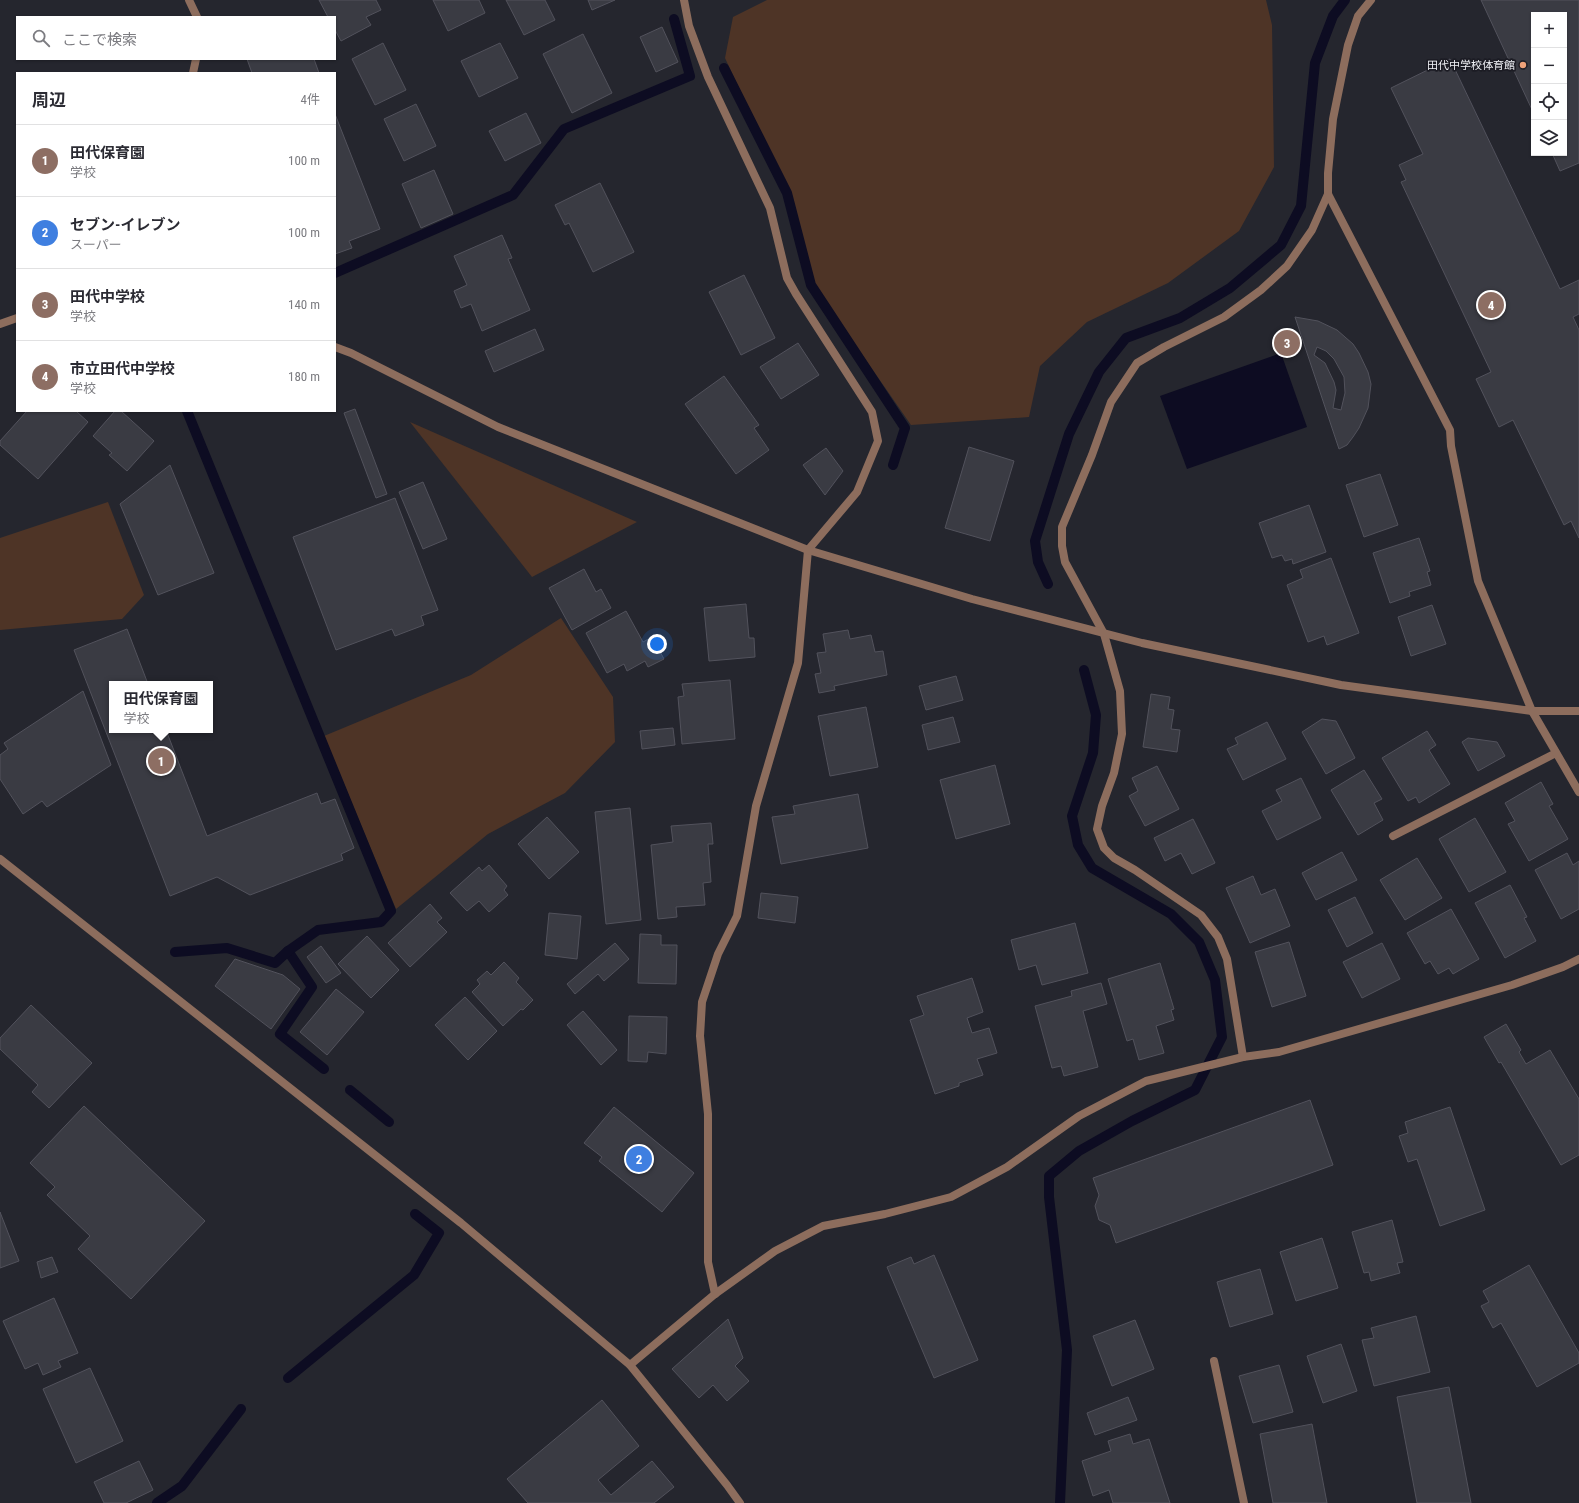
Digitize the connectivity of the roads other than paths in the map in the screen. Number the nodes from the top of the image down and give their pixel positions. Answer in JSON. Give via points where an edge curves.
{"nodes":[{"id":1,"x":189,"y":0,"type":"edge"},
{"id":2,"x":684,"y":0,"type":"edge"},
{"id":3,"x":1371,"y":0,"type":"edge"},
{"id":4,"x":197,"y":16,"type":"edge"},
{"id":5,"x":196,"y":60,"type":"edge"},
{"id":6,"x":193,"y":72,"type":"edge"},
{"id":7,"x":1328,"y":194,"type":"junction"},
{"id":8,"x":16,"y":318,"type":"edge"},
{"id":9,"x":0,"y":324,"type":"edge"},
{"id":10,"x":336,"y":347,"type":"edge"},
{"id":11,"x":808,"y":550,"type":"junction"},
{"id":12,"x":1104,"y":634,"type":"junction"},
{"id":13,"x":1532,"y":711,"type":"junction"},
{"id":14,"x":1579,"y":711,"type":"edge"},
{"id":15,"x":1556,"y":753,"type":"junction"},
{"id":16,"x":1579,"y":792,"type":"edge"},
{"id":17,"x":1393,"y":836,"type":"dead end"},
{"id":18,"x":0,"y":859,"type":"edge"},
{"id":19,"x":1579,"y":959,"type":"edge"},
{"id":20,"x":1242,"y":1057,"type":"junction"},
{"id":21,"x":715,"y":1294,"type":"junction"},
{"id":22,"x":1214,"y":1362,"type":"dead end"},
{"id":23,"x":630,"y":1365,"type":"junction"},
{"id":24,"x":740,"y":1503,"type":"edge"},
{"id":25,"x":1244,"y":1503,"type":"edge"}],
"edges":[{"from":1,"to":4,"type":"street"},
{"from":2,"to":11,"type":"street","via":[[689,26],[708,77],[770,208],[787,278],[872,412],[878,441],[857,492]]},
{"from":3,"to":7,"type":"street","via":[[1358,16],[1348,45],[1333,120]]},
{"from":5,"to":6,"type":"street"},
{"from":7,"to":12,"type":"street","via":[[1312,230],[1282,271],[1224,317],[1137,363],[1111,402],[1062,527],[1065,562]]},
{"from":7,"to":13,"type":"street","via":[[1450,430],[1478,581]]},
{"from":8,"to":9,"type":"street"},
{"from":10,"to":11,"type":"street","via":[[498,427]]},
{"from":11,"to":12,"type":"street","via":[[972,599]]},
{"from":11,"to":21,"type":"street","via":[[798,663],[756,806],[737,916],[718,954],[702,1002],[700,1036],[708,1114],[708,1262]]},
{"from":12,"to":13,"type":"street","via":[[1341,685]]},
{"from":12,"to":20,"type":"street","via":[[1120,691],[1122,734],[1114,773],[1097,829],[1104,848],[1114,858],[1200,915],[1218,937],[1227,959]]},
{"from":13,"to":14,"type":"street"},
{"from":13,"to":15,"type":"street"},
{"from":15,"to":16,"type":"street"},
{"from":15,"to":17,"type":"street"},
{"from":18,"to":23,"type":"street","via":[[461,1223]]},
{"from":19,"to":20,"type":"street","via":[[1512,985],[1279,1052]]},
{"from":20,"to":21,"type":"street","via":[[1146,1081],[1079,1116],[1007,1167],[951,1197],[823,1226],[775,1251]]},
{"from":21,"to":23,"type":"street"},
{"from":22,"to":25,"type":"street"},
{"from":23,"to":24,"type":"street"}]}
